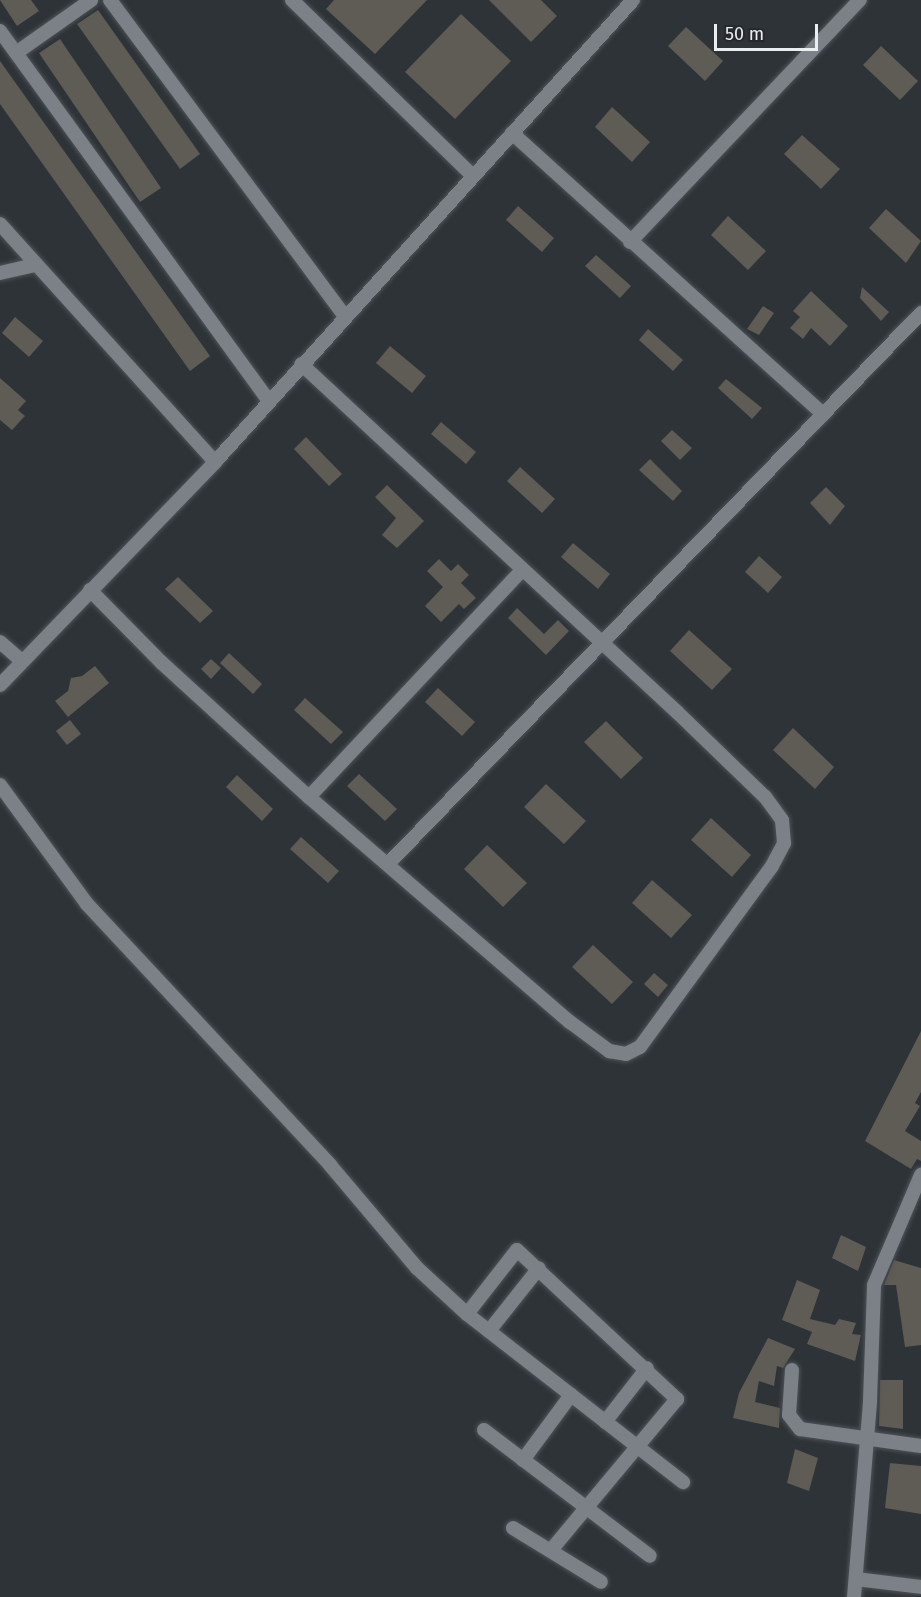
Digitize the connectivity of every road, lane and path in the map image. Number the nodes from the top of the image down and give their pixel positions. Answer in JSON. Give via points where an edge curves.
{"nodes":[{"id":1,"x":90,"y":0,"type":"edge"},
{"id":2,"x":110,"y":0,"type":"edge"},
{"id":3,"x":292,"y":0,"type":"edge"},
{"id":4,"x":633,"y":0,"type":"edge"},
{"id":5,"x":860,"y":0,"type":"edge"},
{"id":6,"x":0,"y":31,"type":"edge"},
{"id":7,"x":16,"y":53,"type":"junction"},
{"id":8,"x":512,"y":133,"type":"junction"},
{"id":9,"x":473,"y":176,"type":"junction"},
{"id":10,"x":0,"y":224,"type":"edge"},
{"id":11,"x":630,"y":242,"type":"junction"},
{"id":12,"x":35,"y":266,"type":"junction"},
{"id":13,"x":0,"y":273,"type":"edge"},
{"id":14,"x":921,"y":313,"type":"edge"},
{"id":15,"x":345,"y":317,"type":"junction"},
{"id":16,"x":301,"y":364,"type":"junction"},
{"id":17,"x":269,"y":401,"type":"junction"},
{"id":18,"x":822,"y":413,"type":"junction"},
{"id":19,"x":215,"y":462,"type":"junction"},
{"id":20,"x":522,"y":570,"type":"junction"},
{"id":21,"x":90,"y":590,"type":"junction"},
{"id":22,"x":0,"y":642,"type":"edge"},
{"id":23,"x":602,"y":643,"type":"junction"},
{"id":24,"x":22,"y":661,"type":"junction"},
{"id":25,"x":0,"y":685,"type":"edge"},
{"id":26,"x":0,"y":785,"type":"edge"},
{"id":27,"x":309,"y":797,"type":"junction"},
{"id":28,"x":388,"y":864,"type":"junction"},
{"id":29,"x":921,"y":1175,"type":"edge"},
{"id":30,"x":539,"y":1268,"type":"junction"},
{"id":31,"x":467,"y":1314,"type":"junction"},
{"id":32,"x":489,"y":1331,"type":"junction"},
{"id":33,"x":647,"y":1368,"type":"junction"},
{"id":34,"x":792,"y":1370,"type":"dead end"},
{"id":35,"x":571,"y":1395,"type":"junction"},
{"id":36,"x":605,"y":1422,"type":"junction"},
{"id":37,"x":484,"y":1430,"type":"dead end"},
{"id":38,"x":868,"y":1438,"type":"junction"},
{"id":39,"x":637,"y":1446,"type":"junction"},
{"id":40,"x":921,"y":1446,"type":"edge"},
{"id":41,"x":523,"y":1460,"type":"junction"},
{"id":42,"x":683,"y":1482,"type":"dead end"},
{"id":43,"x":586,"y":1508,"type":"junction"},
{"id":44,"x":513,"y":1528,"type":"dead end"},
{"id":45,"x":551,"y":1550,"type":"junction"},
{"id":46,"x":650,"y":1556,"type":"dead end"},
{"id":47,"x":856,"y":1579,"type":"junction"},
{"id":48,"x":601,"y":1582,"type":"dead end"},
{"id":49,"x":921,"y":1587,"type":"edge"},
{"id":50,"x":854,"y":1597,"type":"edge"}],
"edges":[{"from":1,"to":7,"type":"street"},
{"from":2,"to":15,"type":"street"},
{"from":3,"to":9,"type":"street"},
{"from":4,"to":8,"type":"street"},
{"from":5,"to":11,"type":"street"},
{"from":6,"to":7,"type":"street"},
{"from":7,"to":17,"type":"street"},
{"from":8,"to":9,"type":"street"},
{"from":8,"to":11,"type":"street"},
{"from":9,"to":15,"type":"street"},
{"from":10,"to":12,"type":"street"},
{"from":11,"to":18,"type":"street"},
{"from":12,"to":13,"type":"street"},
{"from":12,"to":19,"type":"street"},
{"from":14,"to":18,"type":"street"},
{"from":15,"to":16,"type":"street"},
{"from":16,"to":17,"type":"street"},
{"from":16,"to":20,"type":"street"},
{"from":17,"to":19,"type":"street"},
{"from":18,"to":23,"type":"street"},
{"from":19,"to":21,"type":"street"},
{"from":20,"to":23,"type":"street"},
{"from":20,"to":27,"type":"street"},
{"from":21,"to":24,"type":"street"},
{"from":21,"to":27,"type":"street","via":[[162,663]]},
{"from":22,"to":24,"type":"street"},
{"from":23,"to":28,"type":"street"},
{"from":23,"to":28,"type":"street","via":[[765,797],[782,820],[784,843],[640,1047],[626,1054],[609,1051]]},
{"from":24,"to":25,"type":"street"},
{"from":26,"to":31,"type":"street","via":[[103,922],[330,1165],[417,1268]]},
{"from":27,"to":28,"type":"street"},
{"from":29,"to":38,"type":"street","via":[[874,1285]]},
{"from":30,"to":31,"type":"street","via":[[517,1250]]},
{"from":30,"to":32,"type":"street"},
{"from":30,"to":33,"type":"street"},
{"from":31,"to":32,"type":"street"},
{"from":32,"to":35,"type":"street"},
{"from":33,"to":36,"type":"street"},
{"from":33,"to":39,"type":"street","via":[[677,1399]]},
{"from":34,"to":38,"type":"street","via":[[789,1415],[793,1424]]},
{"from":35,"to":36,"type":"street"},
{"from":35,"to":41,"type":"street"},
{"from":36,"to":39,"type":"street"},
{"from":37,"to":41,"type":"street"},
{"from":38,"to":40,"type":"street"},
{"from":38,"to":47,"type":"street"},
{"from":39,"to":42,"type":"street"},
{"from":39,"to":43,"type":"street"},
{"from":41,"to":43,"type":"street"},
{"from":43,"to":45,"type":"street"},
{"from":43,"to":46,"type":"street"},
{"from":44,"to":45,"type":"street"},
{"from":45,"to":48,"type":"street"},
{"from":47,"to":49,"type":"street"},
{"from":47,"to":50,"type":"street"}]}
